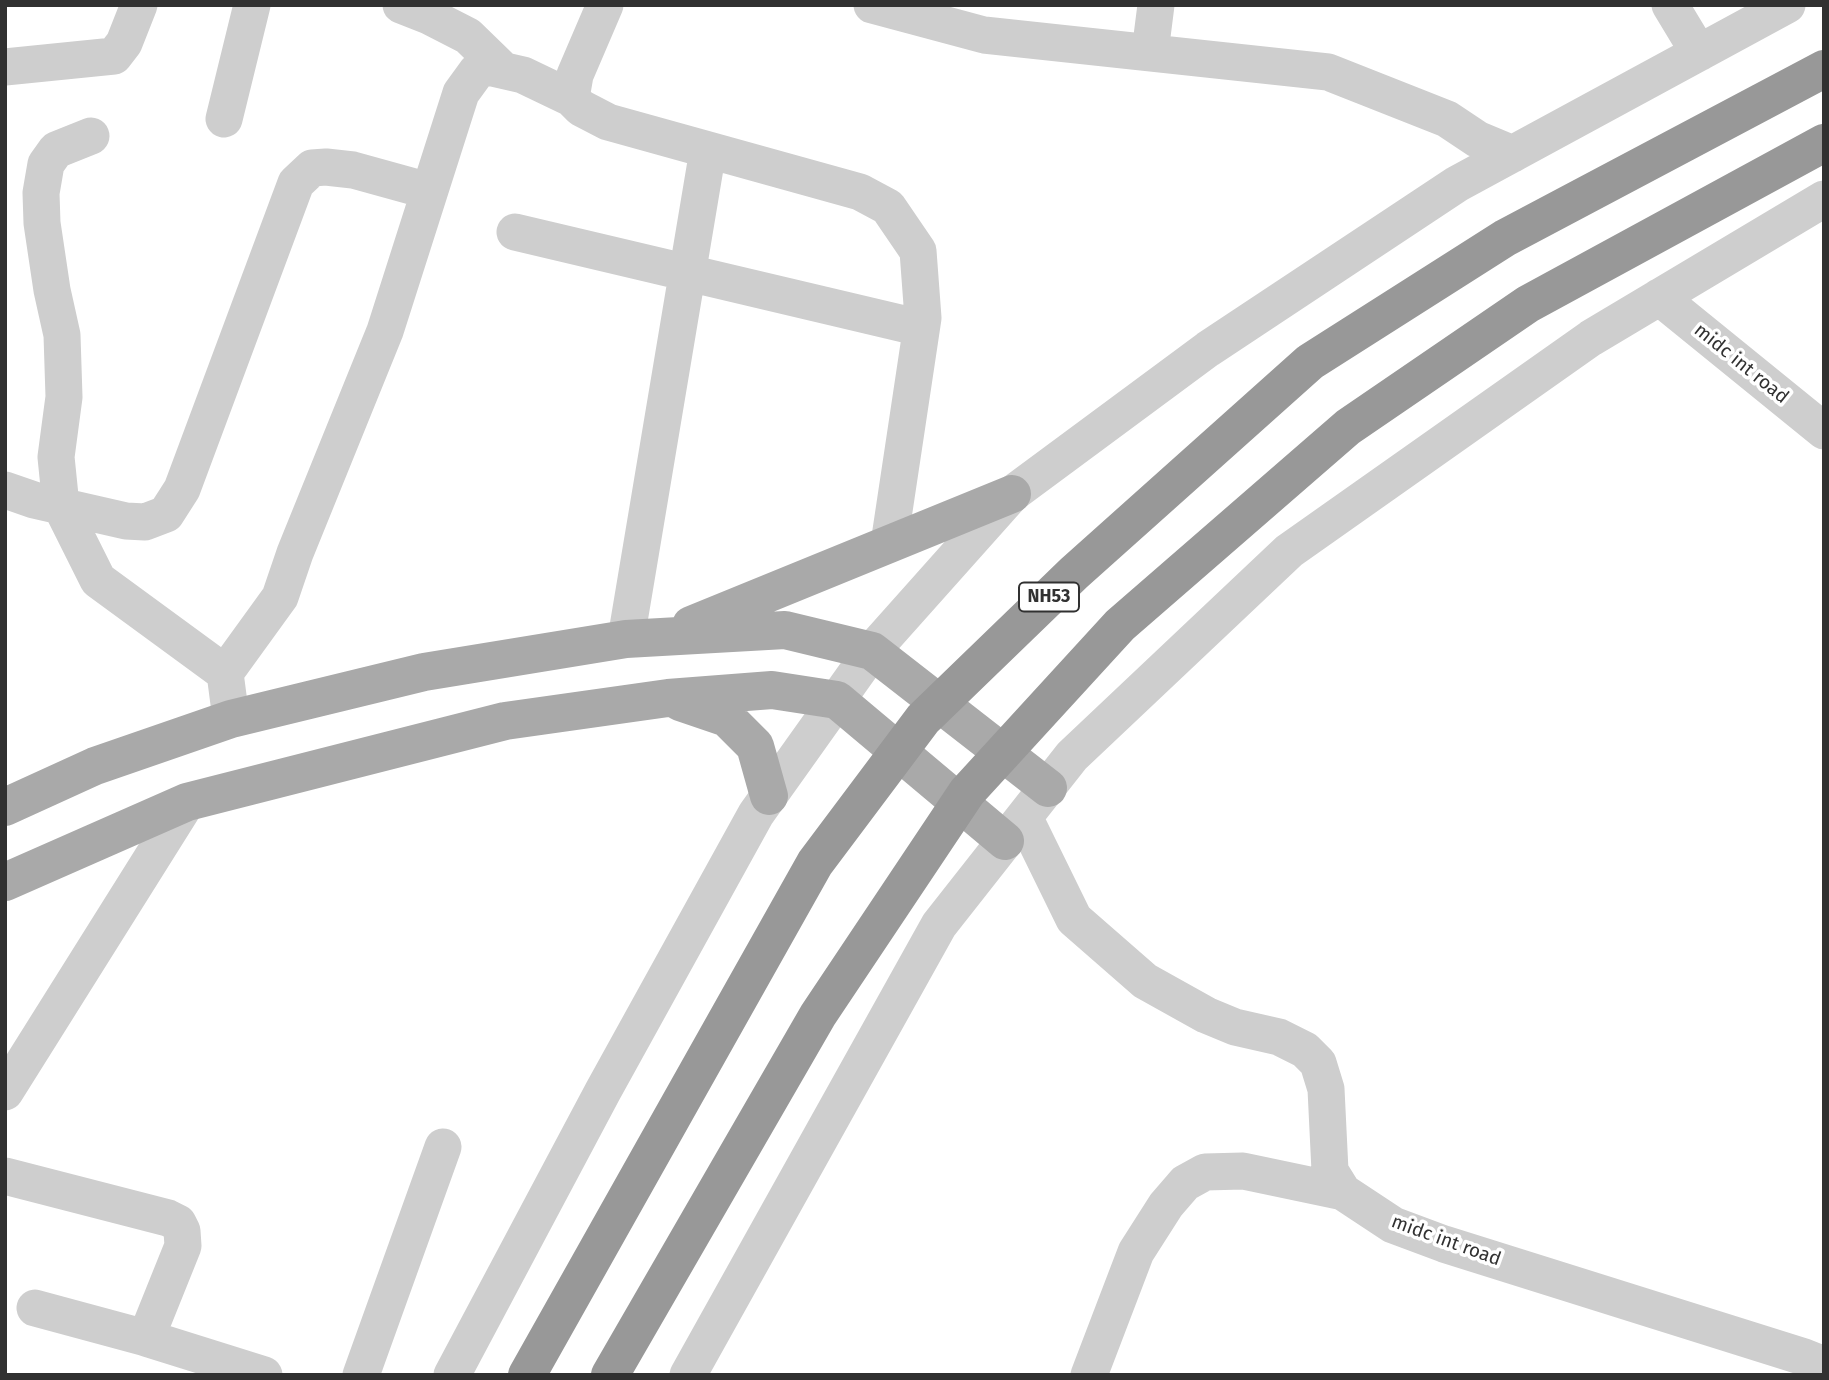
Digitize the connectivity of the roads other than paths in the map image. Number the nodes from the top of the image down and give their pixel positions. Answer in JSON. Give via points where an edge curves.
{"nodes":[{"id":1,"x":139,"y":5,"type":"edge"},
{"id":2,"x":252,"y":5,"type":"edge"},
{"id":3,"x":401,"y":5,"type":"edge"},
{"id":4,"x":605,"y":5,"type":"edge"},
{"id":5,"x":872,"y":5,"type":"edge"},
{"id":6,"x":1156,"y":5,"type":"edge"},
{"id":7,"x":1670,"y":5,"type":"edge"},
{"id":8,"x":1787,"y":5,"type":"edge"},
{"id":9,"x":441,"y":14,"type":"edge"},
{"id":10,"x":1150,"y":52,"type":"junction"},
{"id":11,"x":1699,"y":53,"type":"junction"},
{"id":12,"x":5,"y":67,"type":"edge"},
{"id":13,"x":503,"y":69,"type":"junction"},
{"id":14,"x":1824,"y":69,"type":"edge"},
{"id":15,"x":571,"y":98,"type":"junction"},
{"id":16,"x":224,"y":119,"type":"dead end"},
{"id":17,"x":91,"y":136,"type":"dead end"},
{"id":18,"x":1824,"y":143,"type":"edge"},
{"id":19,"x":708,"y":150,"type":"junction"},
{"id":20,"x":1513,"y":154,"type":"junction"},
{"id":21,"x":429,"y":191,"type":"junction"},
{"id":22,"x":1824,"y":199,"type":"edge"},
{"id":23,"x":515,"y":232,"type":"dead end"},
{"id":24,"x":687,"y":271,"type":"junction"},
{"id":25,"x":1659,"y":297,"type":"junction"},
{"id":26,"x":921,"y":328,"type":"junction"},
{"id":27,"x":1824,"y":431,"type":"edge"},
{"id":28,"x":5,"y":490,"type":"edge"},
{"id":29,"x":1012,"y":494,"type":"junction"},
{"id":30,"x":61,"y":506,"type":"junction"},
{"id":31,"x":889,"y":544,"type":"junction"},
{"id":32,"x":663,"y":636,"type":"junction"},
{"id":33,"x":626,"y":639,"type":"junction"},
{"id":34,"x":872,"y":651,"type":"junction"},
{"id":35,"x":225,"y":673,"type":"junction"},
{"id":36,"x":668,"y":698,"type":"junction"},
{"id":37,"x":838,"y":700,"type":"junction"},
{"id":38,"x":231,"y":719,"type":"junction"},
{"id":39,"x":1048,"y":788,"type":"junction"},
{"id":40,"x":769,"y":796,"type":"junction"},
{"id":41,"x":187,"y":802,"type":"junction"},
{"id":42,"x":5,"y":807,"type":"edge"},
{"id":43,"x":1015,"y":829,"type":"junction"},
{"id":44,"x":5,"y":882,"type":"edge"},
{"id":45,"x":5,"y":1092,"type":"edge"},
{"id":46,"x":443,"y":1147,"type":"dead end"},
{"id":47,"x":5,"y":1176,"type":"edge"},
{"id":48,"x":1343,"y":1192,"type":"junction"},
{"id":49,"x":36,"y":1308,"type":"dead end"},
{"id":50,"x":146,"y":1338,"type":"junction"},
{"id":51,"x":1808,"y":1366,"type":"edge"},
{"id":52,"x":264,"y":1375,"type":"edge"},
{"id":53,"x":361,"y":1375,"type":"edge"},
{"id":54,"x":452,"y":1375,"type":"edge"},
{"id":55,"x":527,"y":1375,"type":"edge"},
{"id":56,"x":610,"y":1375,"type":"edge"},
{"id":57,"x":688,"y":1375,"type":"edge"},
{"id":58,"x":1089,"y":1375,"type":"edge"}],
"edges":[{"from":1,"to":12,"type":"street","via":[[124,43],[114,55]]},
{"from":2,"to":16,"type":"street"},
{"from":3,"to":9,"type":"street"},
{"from":4,"to":15,"type":"street","via":[[575,75]]},
{"from":5,"to":10,"type":"street","via":[[984,35]]},
{"from":6,"to":10,"type":"street"},
{"from":7,"to":11,"type":"street"},
{"from":8,"to":11,"type":"street"},
{"from":9,"to":13,"type":"street"},
{"from":10,"to":20,"type":"street","via":[[1328,72],[1447,119],[1477,139]]},
{"from":11,"to":20,"type":"street"},
{"from":13,"to":15,"type":"street"},
{"from":13,"to":21,"type":"street","via":[[477,71],[461,93]]},
{"from":14,"to":55,"type":"highway","number":"NH53","bridge":true,"via":[[1506,238],[1310,362],[1074,573],[923,719],[815,863]]},
{"from":15,"to":19,"type":"street","via":[[608,122]]},
{"from":17,"to":30,"type":"street","via":[[55,150],[46,164],[41,193],[62,335],[64,397],[55,457]]},
{"from":18,"to":56,"type":"highway","bridge":true,"via":[[1528,304],[1348,427],[1120,625],[967,792],[818,1015]]},
{"from":19,"to":24,"type":"street"},
{"from":19,"to":26,"type":"street","via":[[860,192],[888,207],[918,251]]},
{"from":20,"to":29,"type":"street","via":[[1457,184],[1208,349]]},
{"from":21,"to":30,"type":"street","via":[[353,170],[312,168],[296,183],[182,489],[166,514],[145,522],[126,522]]},
{"from":21,"to":35,"type":"street","via":[[385,331],[280,597]]},
{"from":22,"to":25,"type":"street"},
{"from":23,"to":24,"type":"street"},
{"from":24,"to":26,"type":"street"},
{"from":24,"to":33,"type":"street"},
{"from":25,"to":27,"type":"street","name":"midc int road"},
{"from":25,"to":39,"type":"street","via":[[1591,338],[1289,551],[1072,756]]},
{"from":26,"to":31,"type":"street"},
{"from":28,"to":30,"type":"street"},
{"from":29,"to":31,"type":"main road"},
{"from":29,"to":34,"type":"street"},
{"from":30,"to":35,"type":"street","via":[[98,580]]},
{"from":31,"to":32,"type":"main road"},
{"from":32,"to":33,"type":"main road"},
{"from":32,"to":34,"type":"main road","via":[[785,630]]},
{"from":33,"to":38,"type":"main road","via":[[424,672]]},
{"from":34,"to":37,"type":"street"},
{"from":34,"to":39,"type":"main road"},
{"from":35,"to":38,"type":"street"},
{"from":36,"to":37,"type":"main road","via":[[772,690]]},
{"from":36,"to":40,"type":"main road","via":[[727,718],[755,746]]},
{"from":36,"to":41,"type":"main road","via":[[505,721]]},
{"from":37,"to":40,"type":"street"},
{"from":37,"to":43,"type":"main road"},
{"from":38,"to":42,"type":"main road","via":[[94,766]]},
{"from":39,"to":43,"type":"street"},
{"from":40,"to":54,"type":"street","via":[[603,1091]]},
{"from":41,"to":44,"type":"main road"},
{"from":41,"to":45,"type":"street"},
{"from":43,"to":48,"type":"street","via":[[1074,919],[1145,981],[1235,1027],[1279,1037],[1305,1050],[1318,1063],[1326,1089],[1330,1171]]},
{"from":43,"to":57,"type":"street","via":[[939,925]]},
{"from":46,"to":53,"type":"street"},
{"from":47,"to":50,"type":"street","via":[[178,1223],[183,1247]]},
{"from":48,"to":51,"type":"street","name":"midc int road","via":[[1393,1225]]},
{"from":48,"to":58,"type":"street","via":[[1243,1171],[1205,1172],[1185,1182],[1136,1252]]},
{"from":49,"to":50,"type":"street"},
{"from":50,"to":52,"type":"street"}]}
